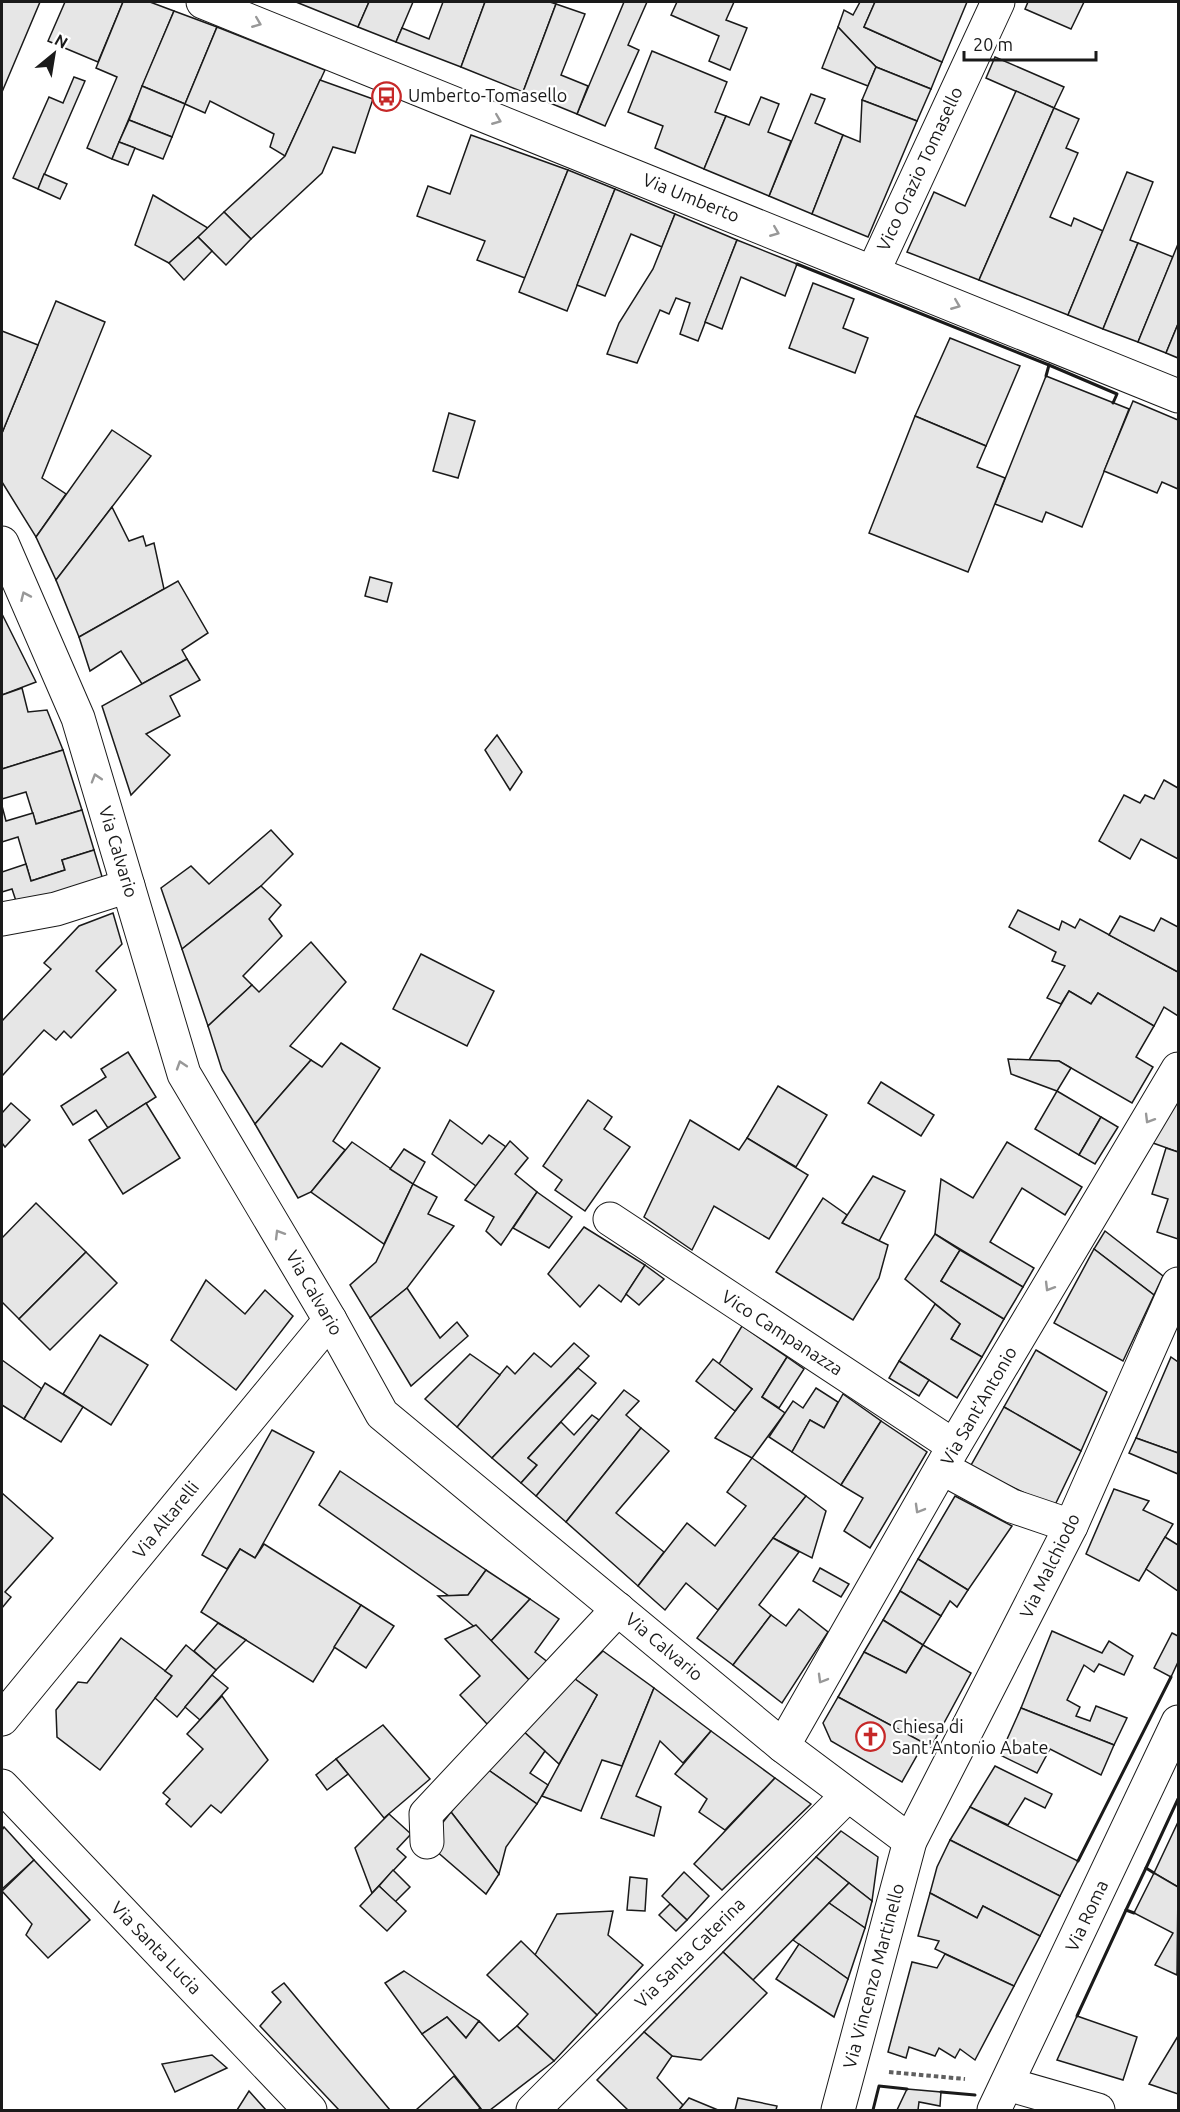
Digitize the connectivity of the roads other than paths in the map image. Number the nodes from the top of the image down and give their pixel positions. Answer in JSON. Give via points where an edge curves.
{"nodes":[{"id":1,"x":203,"y":2,"type":"edge"},
{"id":2,"x":998,"y":2,"type":"edge"},
{"id":3,"x":873,"y":272,"type":"junction"},
{"id":4,"x":1179,"y":396,"type":"edge"},
{"id":5,"x":2,"y":543,"type":"edge"},
{"id":6,"x":128,"y":886,"type":"junction"},
{"id":7,"x":2,"y":919,"type":"edge"},
{"id":8,"x":1179,"y":1069,"type":"edge"},
{"id":9,"x":610,"y":1219,"type":"dead end"},
{"id":10,"x":1179,"y":1284,"type":"edge"},
{"id":11,"x":330,"y":1320,"type":"junction"},
{"id":12,"x":948,"y":1457,"type":"junction"},
{"id":13,"x":1071,"y":1526,"type":"junction"},
{"id":14,"x":618,"y":1609,"type":"junction"},
{"id":15,"x":2,"y":1719,"type":"edge"},
{"id":16,"x":1179,"y":1722,"type":"edge"},
{"id":17,"x":783,"y":1746,"type":"junction"},
{"id":18,"x":2,"y":1786,"type":"edge"},
{"id":19,"x":848,"y":1795,"type":"junction"},
{"id":20,"x":910,"y":1841,"type":"junction"},
{"id":21,"x":427,"y":1842,"type":"dead end"},
{"id":22,"x":1001,"y":2097,"type":"edge"},
{"id":23,"x":310,"y":2110,"type":"edge"},
{"id":24,"x":533,"y":2110,"type":"edge"},
{"id":25,"x":838,"y":2110,"type":"edge"},
{"id":26,"x":1098,"y":2110,"type":"edge"}],
"edges":[{"from":1,"to":3,"type":"street","name":"Via Umberto","one_way":true},
{"from":2,"to":3,"type":"street","name":"Vico Orazio Tomasello"},
{"from":3,"to":4,"type":"street","name":"Via Umberto","one_way":true},
{"from":6,"to":5,"type":"street","name":"Via Calvario","one_way":true,"via":[[78,718]]},
{"from":6,"to":7,"type":"street","via":[[56,909]]},
{"from":11,"to":6,"type":"street","name":"Via Calvario","one_way":true,"via":[[184,1074]]},
{"from":8,"to":12,"type":"street","name":"Via Sant'Antonio","one_way":true},
{"from":9,"to":12,"type":"street","name":"Vico Campanazza"},
{"from":10,"to":13,"type":"street","name":"Via Malchiodo"},
{"from":11,"to":14,"type":"street","name":"Via Calvario","via":[[382,1414]]},
{"from":11,"to":15,"type":"street","name":"Via Altarelli"},
{"from":12,"to":13,"type":"street","name":"Vico Campanazza","via":[[1012,1506]]},
{"from":12,"to":17,"type":"street","name":"Via Sant'Antonio","one_way":true},
{"from":13,"to":20,"type":"street","name":"Via Malchiodo"},
{"from":14,"to":17,"type":"street","name":"Via Calvario"},
{"from":14,"to":21,"type":"street","via":[[426,1814]]},
{"from":16,"to":22,"type":"street","name":"Via Roma"},
{"from":17,"to":19,"type":"street","name":"Via Calvario"},
{"from":18,"to":23,"type":"street","name":"Via Santa Lucia"},
{"from":19,"to":20,"type":"street","name":"Via Calvario"},
{"from":19,"to":24,"type":"street","name":"Via Santa Caterina"},
{"from":20,"to":25,"type":"street","name":"Via Vincenzo Martinello"},
{"from":22,"to":26,"type":"street"}]}
